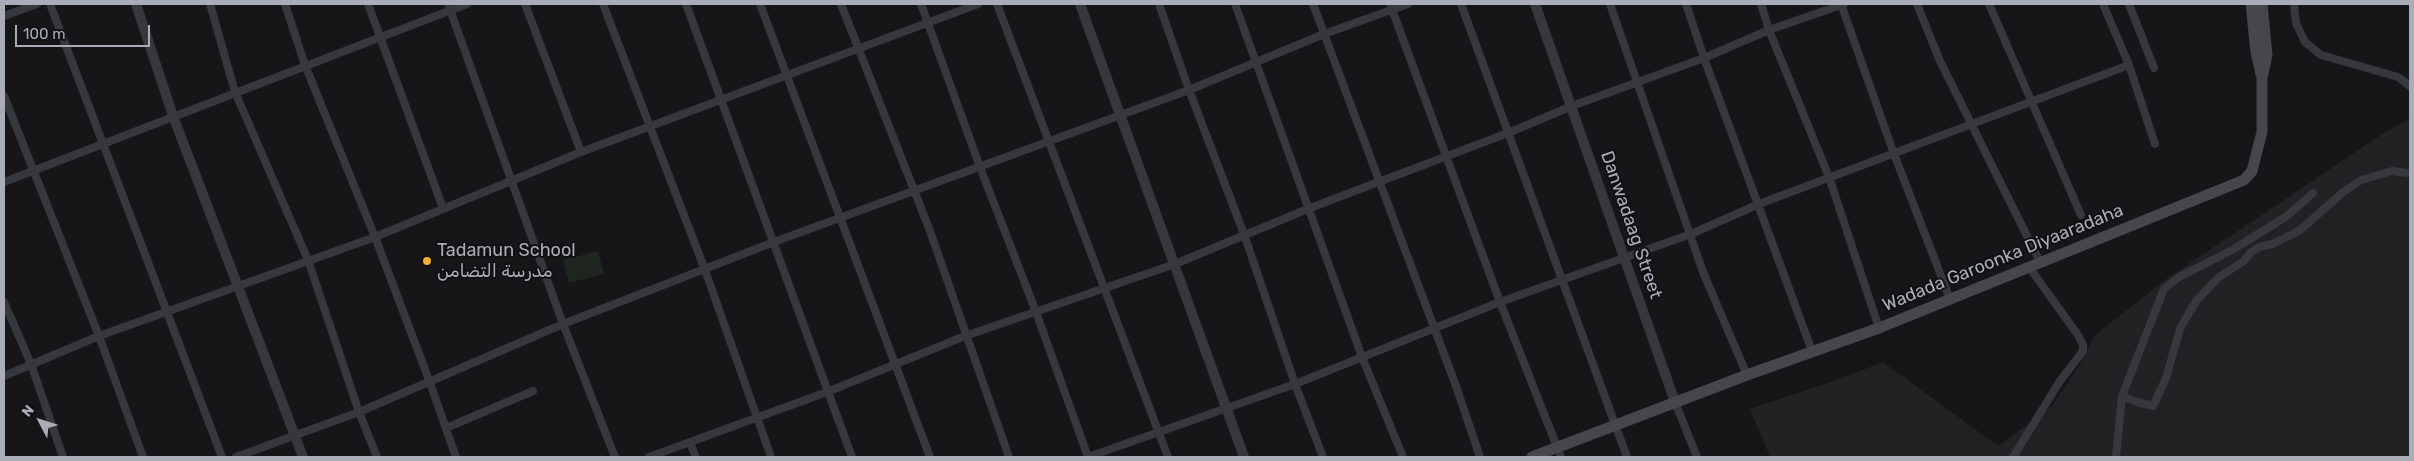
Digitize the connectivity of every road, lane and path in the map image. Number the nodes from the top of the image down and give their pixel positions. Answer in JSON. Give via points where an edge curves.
{"nodes":[{"id":1,"x":37,"y":4,"type":"edge"},
{"id":2,"x":50,"y":4,"type":"edge"},
{"id":3,"x":136,"y":4,"type":"edge"},
{"id":4,"x":210,"y":4,"type":"edge"},
{"id":5,"x":285,"y":4,"type":"edge"},
{"id":6,"x":368,"y":4,"type":"edge"},
{"id":7,"x":467,"y":4,"type":"edge"},
{"id":8,"x":525,"y":4,"type":"edge"},
{"id":9,"x":603,"y":4,"type":"edge"},
{"id":10,"x":686,"y":4,"type":"edge"},
{"id":11,"x":760,"y":4,"type":"edge"},
{"id":12,"x":841,"y":4,"type":"edge"},
{"id":13,"x":921,"y":4,"type":"edge"},
{"id":14,"x":978,"y":4,"type":"edge"},
{"id":15,"x":997,"y":4,"type":"edge"},
{"id":16,"x":1080,"y":4,"type":"edge"},
{"id":17,"x":1159,"y":4,"type":"edge"},
{"id":18,"x":1235,"y":4,"type":"edge"},
{"id":19,"x":1313,"y":4,"type":"edge"},
{"id":20,"x":1408,"y":4,"type":"edge"},
{"id":21,"x":1461,"y":4,"type":"edge"},
{"id":22,"x":1535,"y":4,"type":"edge"},
{"id":23,"x":1610,"y":4,"type":"edge"},
{"id":24,"x":1686,"y":4,"type":"edge"},
{"id":25,"x":1761,"y":4,"type":"edge"},
{"id":26,"x":1842,"y":4,"type":"edge"},
{"id":27,"x":1918,"y":4,"type":"edge"},
{"id":28,"x":1990,"y":4,"type":"edge"},
{"id":29,"x":2103,"y":4,"type":"edge"},
{"id":30,"x":2129,"y":4,"type":"edge"},
{"id":31,"x":2251,"y":4,"type":"edge"},
{"id":32,"x":2262,"y":4,"type":"edge"},
{"id":33,"x":2294,"y":4,"type":"edge"},
{"id":34,"x":450,"y":7,"type":"edge"},
{"id":35,"x":1391,"y":7,"type":"edge"},
{"id":36,"x":4,"y":16,"type":"edge"},
{"id":37,"x":929,"y":23,"type":"junction"},
{"id":38,"x":1769,"y":30,"type":"junction"},
{"id":39,"x":1324,"y":34,"type":"junction"},
{"id":40,"x":381,"y":38,"type":"junction"},
{"id":41,"x":858,"y":50,"type":"junction"},
{"id":42,"x":1704,"y":58,"type":"junction"},
{"id":43,"x":1257,"y":62,"type":"junction"},
{"id":44,"x":2129,"y":64,"type":"junction"},
{"id":45,"x":305,"y":65,"type":"junction"},
{"id":46,"x":2154,"y":68,"type":"dead end"},
{"id":47,"x":785,"y":75,"type":"junction"},
{"id":48,"x":2262,"y":78,"type":"junction"},
{"id":49,"x":1639,"y":81,"type":"junction"},
{"id":50,"x":2410,"y":86,"type":"edge"},
{"id":51,"x":1189,"y":90,"type":"junction"},
{"id":52,"x":235,"y":92,"type":"junction"},
{"id":53,"x":4,"y":96,"type":"edge"},
{"id":54,"x":721,"y":99,"type":"junction"},
{"id":55,"x":2033,"y":101,"type":"junction"},
{"id":56,"x":1572,"y":106,"type":"junction"},
{"id":57,"x":1120,"y":115,"type":"junction"},
{"id":58,"x":173,"y":116,"type":"junction"},
{"id":59,"x":1971,"y":124,"type":"junction"},
{"id":60,"x":651,"y":126,"type":"junction"},
{"id":61,"x":1508,"y":133,"type":"junction"},
{"id":62,"x":1050,"y":142,"type":"junction"},
{"id":63,"x":2155,"y":144,"type":"dead end"},
{"id":64,"x":103,"y":145,"type":"junction"},
{"id":65,"x":581,"y":152,"type":"junction"},
{"id":66,"x":1894,"y":154,"type":"junction"},
{"id":67,"x":1446,"y":156,"type":"junction"},
{"id":68,"x":980,"y":167,"type":"junction"},
{"id":69,"x":32,"y":170,"type":"junction"},
{"id":70,"x":2406,"y":173,"type":"dead end"},
{"id":71,"x":1829,"y":177,"type":"junction"},
{"id":72,"x":512,"y":180,"type":"junction"},
{"id":73,"x":4,"y":182,"type":"edge"},
{"id":74,"x":1378,"y":182,"type":"junction"},
{"id":75,"x":916,"y":191,"type":"junction"},
{"id":76,"x":2313,"y":193,"type":"dead end"},
{"id":77,"x":1759,"y":204,"type":"junction"},
{"id":78,"x":443,"y":208,"type":"junction"},
{"id":79,"x":1310,"y":208,"type":"junction"},
{"id":80,"x":2081,"y":215,"type":"dead end"},
{"id":81,"x":841,"y":217,"type":"junction"},
{"id":82,"x":1244,"y":234,"type":"junction"},
{"id":83,"x":1691,"y":234,"type":"junction"},
{"id":84,"x":375,"y":237,"type":"junction"},
{"id":85,"x":774,"y":242,"type":"junction"},
{"id":86,"x":1626,"y":257,"type":"junction"},
{"id":87,"x":308,"y":260,"type":"junction"},
{"id":88,"x":1175,"y":264,"type":"junction"},
{"id":89,"x":2034,"y":264,"type":"junction"},
{"id":90,"x":705,"y":270,"type":"junction"},
{"id":91,"x":1562,"y":280,"type":"junction"},
{"id":92,"x":239,"y":284,"type":"junction"},
{"id":93,"x":1105,"y":286,"type":"junction"},
{"id":94,"x":1950,"y":300,"type":"junction"},
{"id":95,"x":4,"y":302,"type":"edge"},
{"id":96,"x":1500,"y":302,"type":"junction"},
{"id":97,"x":168,"y":310,"type":"junction"},
{"id":98,"x":1036,"y":312,"type":"junction"},
{"id":99,"x":563,"y":324,"type":"junction"},
{"id":100,"x":1433,"y":328,"type":"junction"},
{"id":101,"x":1879,"y":328,"type":"junction"},
{"id":102,"x":99,"y":336,"type":"junction"},
{"id":103,"x":965,"y":336,"type":"junction"},
{"id":104,"x":1812,"y":351,"type":"junction"},
{"id":105,"x":1362,"y":357,"type":"junction"},
{"id":106,"x":896,"y":363,"type":"junction"},
{"id":107,"x":31,"y":364,"type":"junction"},
{"id":108,"x":1747,"y":375,"type":"junction"},
{"id":109,"x":4,"y":376,"type":"edge"},
{"id":110,"x":430,"y":380,"type":"junction"},
{"id":111,"x":1295,"y":384,"type":"junction"},
{"id":112,"x":534,"y":391,"type":"dead end"},
{"id":113,"x":827,"y":392,"type":"junction"},
{"id":114,"x":2122,"y":396,"type":"junction"},
{"id":115,"x":1675,"y":402,"type":"junction"},
{"id":116,"x":1226,"y":408,"type":"junction"},
{"id":117,"x":359,"y":412,"type":"junction"},
{"id":118,"x":758,"y":418,"type":"junction"},
{"id":119,"x":1616,"y":425,"type":"junction"},
{"id":120,"x":446,"y":428,"type":"junction"},
{"id":121,"x":1160,"y":433,"type":"junction"},
{"id":122,"x":295,"y":435,"type":"junction"},
{"id":123,"x":690,"y":443,"type":"junction"},
{"id":124,"x":1560,"y":452,"type":"edge"},
{"id":125,"x":63,"y":457,"type":"edge"},
{"id":126,"x":143,"y":457,"type":"edge"},
{"id":127,"x":222,"y":457,"type":"edge"},
{"id":128,"x":236,"y":457,"type":"edge"},
{"id":129,"x":303,"y":457,"type":"edge"},
{"id":130,"x":377,"y":457,"type":"edge"},
{"id":131,"x":456,"y":457,"type":"edge"},
{"id":132,"x":615,"y":457,"type":"edge"},
{"id":133,"x":649,"y":457,"type":"edge"},
{"id":134,"x":696,"y":457,"type":"edge"},
{"id":135,"x":771,"y":457,"type":"edge"},
{"id":136,"x":852,"y":457,"type":"edge"},
{"id":137,"x":930,"y":457,"type":"edge"},
{"id":138,"x":1009,"y":457,"type":"edge"},
{"id":139,"x":1088,"y":457,"type":"edge"},
{"id":140,"x":1168,"y":457,"type":"edge"},
{"id":141,"x":1244,"y":457,"type":"edge"},
{"id":142,"x":1322,"y":457,"type":"edge"},
{"id":143,"x":1403,"y":457,"type":"edge"},
{"id":144,"x":1480,"y":457,"type":"edge"},
{"id":145,"x":1532,"y":457,"type":"edge"},
{"id":146,"x":1627,"y":457,"type":"edge"},
{"id":147,"x":1697,"y":457,"type":"edge"},
{"id":148,"x":2012,"y":457,"type":"edge"},
{"id":149,"x":2116,"y":457,"type":"edge"}],
"edges":[{"from":1,"to":36,"type":"street"},
{"from":2,"to":64,"type":"street"},
{"from":3,"to":58,"type":"street"},
{"from":4,"to":52,"type":"street"},
{"from":5,"to":45,"type":"street"},
{"from":6,"to":40,"type":"street"},
{"from":7,"to":34,"type":"street"},
{"from":8,"to":65,"type":"street"},
{"from":9,"to":60,"type":"street"},
{"from":10,"to":54,"type":"street"},
{"from":11,"to":47,"type":"street"},
{"from":12,"to":41,"type":"street"},
{"from":13,"to":37,"type":"street"},
{"from":14,"to":37,"type":"street"},
{"from":15,"to":62,"type":"street"},
{"from":16,"to":57,"type":"street"},
{"from":17,"to":51,"type":"street"},
{"from":18,"to":43,"type":"street"},
{"from":19,"to":39,"type":"street"},
{"from":20,"to":35,"type":"street"},
{"from":21,"to":61,"type":"street"},
{"from":22,"to":56,"type":"street","name":"Danwadaag Street"},
{"from":23,"to":49,"type":"street"},
{"from":24,"to":42,"type":"street"},
{"from":25,"to":38,"type":"street"},
{"from":26,"to":38,"type":"street"},
{"from":26,"to":66,"type":"street"},
{"from":27,"to":59,"type":"street","via":[[1940,62]]},
{"from":28,"to":55,"type":"street"},
{"from":29,"to":44,"type":"street"},
{"from":30,"to":46,"type":"street"},
{"from":31,"to":48,"type":"main road","name":"Wadada Garoonka Diyaaradaha"},
{"from":32,"to":48,"type":"main road","name":"Wadada Garoonka Diyaaradaha","via":[[2267,55]]},
{"from":33,"to":50,"type":"street","via":[[2296,22],[2305,42],[2321,55],[2398,77]]},
{"from":34,"to":40,"type":"street"},
{"from":34,"to":72,"type":"street"},
{"from":35,"to":39,"type":"street"},
{"from":35,"to":67,"type":"street"},
{"from":37,"to":41,"type":"street"},
{"from":37,"to":68,"type":"street"},
{"from":38,"to":42,"type":"street"},
{"from":38,"to":71,"type":"street"},
{"from":39,"to":43,"type":"street"},
{"from":39,"to":74,"type":"street"},
{"from":40,"to":45,"type":"street"},
{"from":40,"to":78,"type":"street"},
{"from":41,"to":47,"type":"street"},
{"from":41,"to":75,"type":"street"},
{"from":42,"to":49,"type":"street"},
{"from":42,"to":77,"type":"street"},
{"from":43,"to":51,"type":"street"},
{"from":43,"to":79,"type":"street"},
{"from":44,"to":55,"type":"street"},
{"from":44,"to":63,"type":"street"},
{"from":45,"to":52,"type":"street"},
{"from":45,"to":84,"type":"street"},
{"from":47,"to":54,"type":"street"},
{"from":47,"to":81,"type":"street"},
{"from":48,"to":89,"type":"main road","name":"Wadada Garoonka Diyaaradaha","via":[[2262,132],[2252,171],[2244,180]]},
{"from":49,"to":56,"type":"street"},
{"from":49,"to":83,"type":"street"},
{"from":51,"to":57,"type":"street"},
{"from":51,"to":82,"type":"street"},
{"from":52,"to":58,"type":"street"},
{"from":52,"to":87,"type":"street"},
{"from":53,"to":69,"type":"street"},
{"from":54,"to":60,"type":"street"},
{"from":54,"to":85,"type":"street"},
{"from":55,"to":59,"type":"street"},
{"from":55,"to":80,"type":"street"},
{"from":56,"to":61,"type":"street"},
{"from":56,"to":86,"type":"street","name":"Danwadaag Street"},
{"from":57,"to":62,"type":"street"},
{"from":57,"to":88,"type":"street"},
{"from":58,"to":64,"type":"street"},
{"from":58,"to":92,"type":"street"},
{"from":59,"to":66,"type":"street"},
{"from":59,"to":89,"type":"street"},
{"from":60,"to":65,"type":"street"},
{"from":60,"to":90,"type":"street"},
{"from":61,"to":67,"type":"street"},
{"from":61,"to":91,"type":"street"},
{"from":62,"to":68,"type":"street"},
{"from":62,"to":93,"type":"street"},
{"from":64,"to":69,"type":"street"},
{"from":64,"to":97,"type":"street"},
{"from":65,"to":72,"type":"street"},
{"from":66,"to":71,"type":"street"},
{"from":66,"to":94,"type":"street"},
{"from":67,"to":74,"type":"street"},
{"from":67,"to":96,"type":"street"},
{"from":68,"to":75,"type":"street"},
{"from":68,"to":98,"type":"street"},
{"from":69,"to":73,"type":"street"},
{"from":69,"to":102,"type":"street"},
{"from":70,"to":114,"type":"street","via":[[2392,171],[2361,180],[2298,231],[2250,253],[2196,301],[2180,328],[2166,378],[2153,406]]},
{"from":71,"to":77,"type":"street"},
{"from":71,"to":101,"type":"street"},
{"from":72,"to":78,"type":"street"},
{"from":72,"to":99,"type":"street"},
{"from":74,"to":79,"type":"street"},
{"from":74,"to":100,"type":"street"},
{"from":75,"to":81,"type":"street"},
{"from":75,"to":103,"type":"street"},
{"from":76,"to":114,"type":"street","via":[[2287,216],[2234,249],[2179,277],[2164,289]]},
{"from":77,"to":83,"type":"street"},
{"from":77,"to":104,"type":"street"},
{"from":78,"to":84,"type":"street"},
{"from":79,"to":82,"type":"street"},
{"from":79,"to":105,"type":"street"},
{"from":81,"to":85,"type":"street"},
{"from":81,"to":106,"type":"street"},
{"from":82,"to":88,"type":"street"},
{"from":82,"to":111,"type":"street"},
{"from":83,"to":86,"type":"street"},
{"from":83,"to":108,"type":"street","via":[[1703,272]]},
{"from":84,"to":87,"type":"street"},
{"from":84,"to":110,"type":"street"},
{"from":85,"to":90,"type":"street"},
{"from":85,"to":113,"type":"street"},
{"from":86,"to":91,"type":"street"},
{"from":86,"to":115,"type":"street","name":"Danwadaag Street"},
{"from":87,"to":92,"type":"street"},
{"from":87,"to":117,"type":"street"},
{"from":88,"to":93,"type":"street"},
{"from":88,"to":116,"type":"street"},
{"from":89,"to":94,"type":"main road","name":"Wadada Garoonka Diyaaradaha"},
{"from":89,"to":148,"type":"street","via":[[2078,335],[2083,351]]},
{"from":90,"to":99,"type":"street"},
{"from":90,"to":118,"type":"street"},
{"from":91,"to":96,"type":"street"},
{"from":91,"to":119,"type":"street"},
{"from":92,"to":97,"type":"street"},
{"from":92,"to":122,"type":"street"},
{"from":93,"to":98,"type":"street"},
{"from":93,"to":121,"type":"street"},
{"from":94,"to":101,"type":"main road","name":"Wadada Garoonka Diyaaradaha"},
{"from":95,"to":107,"type":"street"},
{"from":96,"to":100,"type":"street"},
{"from":96,"to":124,"type":"street"},
{"from":97,"to":102,"type":"street"},
{"from":97,"to":127,"type":"street"},
{"from":98,"to":103,"type":"street"},
{"from":98,"to":139,"type":"street"},
{"from":99,"to":110,"type":"street"},
{"from":99,"to":132,"type":"street"},
{"from":100,"to":105,"type":"street"},
{"from":100,"to":144,"type":"street"},
{"from":101,"to":104,"type":"main road","name":"Wadada Garoonka Diyaaradaha"},
{"from":102,"to":107,"type":"street"},
{"from":102,"to":126,"type":"street"},
{"from":103,"to":106,"type":"street"},
{"from":103,"to":138,"type":"street"},
{"from":104,"to":108,"type":"main road","name":"Wadada Garoonka Diyaaradaha"},
{"from":105,"to":111,"type":"street"},
{"from":105,"to":143,"type":"street"},
{"from":106,"to":113,"type":"street"},
{"from":106,"to":137,"type":"street"},
{"from":107,"to":109,"type":"street"},
{"from":107,"to":125,"type":"street"},
{"from":108,"to":115,"type":"main road","name":"Wadada Garoonka Diyaaradaha"},
{"from":110,"to":117,"type":"street"},
{"from":110,"to":120,"type":"street"},
{"from":111,"to":116,"type":"street"},
{"from":111,"to":142,"type":"street"},
{"from":112,"to":120,"type":"street"},
{"from":113,"to":118,"type":"street"},
{"from":113,"to":136,"type":"street"},
{"from":114,"to":149,"type":"street"},
{"from":115,"to":119,"type":"main road","name":"Wadada Garoonka Diyaaradaha"},
{"from":115,"to":147,"type":"street","name":"Danwadaag Street"},
{"from":116,"to":121,"type":"street"},
{"from":116,"to":141,"type":"street"},
{"from":117,"to":122,"type":"street"},
{"from":117,"to":130,"type":"street"},
{"from":118,"to":123,"type":"street"},
{"from":118,"to":135,"type":"street"},
{"from":119,"to":124,"type":"main road","name":"Wadada Garoonka Diyaaradaha"},
{"from":119,"to":146,"type":"street"},
{"from":120,"to":131,"type":"street"},
{"from":121,"to":139,"type":"street"},
{"from":121,"to":140,"type":"street"},
{"from":122,"to":128,"type":"street"},
{"from":122,"to":129,"type":"street"},
{"from":123,"to":133,"type":"street"},
{"from":123,"to":134,"type":"street"},
{"from":124,"to":145,"type":"main road","name":"Wadada Garoonka Diyaaradaha"}]}
